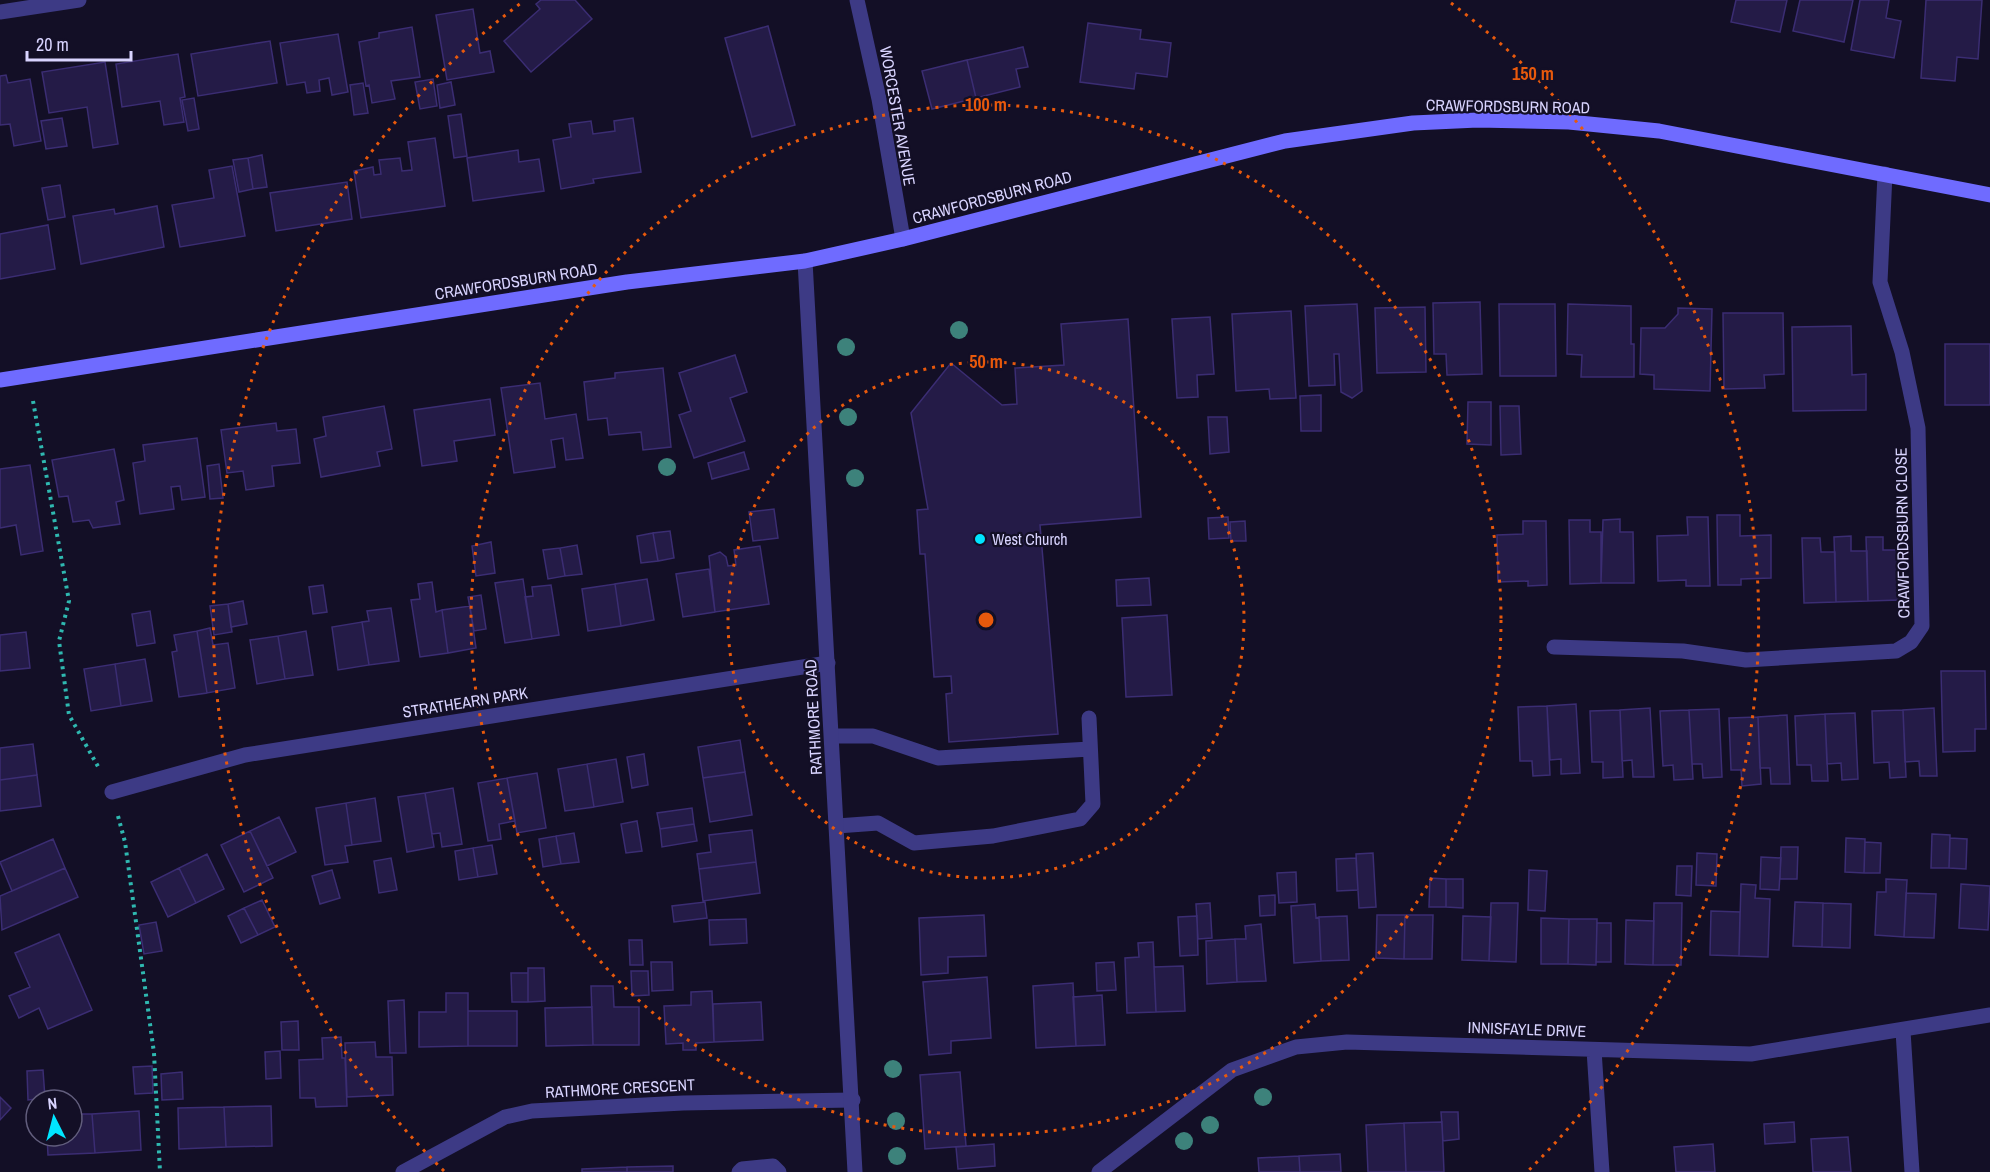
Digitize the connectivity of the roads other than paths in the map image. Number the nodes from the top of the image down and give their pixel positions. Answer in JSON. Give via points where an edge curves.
{"nodes":[{"id":1,"x":79,"y":0,"type":"edge"},
{"id":2,"x":856,"y":0,"type":"edge"},
{"id":3,"x":0,"y":12,"type":"edge"},
{"id":4,"x":1885,"y":174,"type":"junction"},
{"id":5,"x":1990,"y":195,"type":"edge"},
{"id":6,"x":903,"y":239,"type":"junction"},
{"id":7,"x":805,"y":261,"type":"junction"},
{"id":8,"x":0,"y":380,"type":"edge"},
{"id":9,"x":1554,"y":647,"type":"dead end"},
{"id":10,"x":828,"y":663,"type":"junction"},
{"id":11,"x":1089,"y":718,"type":"dead end"},
{"id":12,"x":832,"y":736,"type":"junction"},
{"id":13,"x":1090,"y":749,"type":"junction"},
{"id":14,"x":112,"y":792,"type":"dead end"},
{"id":15,"x":837,"y":826,"type":"junction"},
{"id":16,"x":1990,"y":1015,"type":"edge"},
{"id":17,"x":1902,"y":1030,"type":"junction"},
{"id":18,"x":1594,"y":1050,"type":"junction"},
{"id":19,"x":853,"y":1100,"type":"junction"},
{"id":20,"x":403,"y":1172,"type":"edge"},
{"id":21,"x":739,"y":1172,"type":"edge"},
{"id":22,"x":778,"y":1172,"type":"edge"},
{"id":23,"x":855,"y":1172,"type":"edge"},
{"id":24,"x":1099,"y":1172,"type":"edge"},
{"id":25,"x":1602,"y":1172,"type":"edge"},
{"id":26,"x":1912,"y":1172,"type":"edge"}],
"edges":[{"from":1,"to":3,"type":"street"},
{"from":2,"to":6,"type":"street","name":"WORCESTER AVENUE","via":[[879,99]]},
{"from":4,"to":5,"type":"main road","name":"CRAWFORDSBURN ROAD"},
{"from":4,"to":6,"type":"main road","name":"CRAWFORDSBURN ROAD","via":[[1659,131],[1569,122],[1413,123],[1285,141]]},
{"from":4,"to":9,"type":"street","name":"CRAWFORDSBURN CLOSE","via":[[1880,282],[1902,352],[1918,428],[1922,626],[1911,642],[1896,651],[1746,660],[1683,651]]},
{"from":6,"to":7,"type":"main road","name":"CRAWFORDSBURN ROAD"},
{"from":7,"to":8,"type":"main road","name":"CRAWFORDSBURN ROAD","via":[[627,282]]},
{"from":7,"to":10,"type":"street","name":"RATHMORE ROAD"},
{"from":10,"to":12,"type":"street","name":"RATHMORE ROAD"},
{"from":10,"to":14,"type":"street","name":"STRATHEARN PARK","via":[[245,754]]},
{"from":11,"to":13,"type":"street"},
{"from":12,"to":13,"type":"street","via":[[873,736],[938,758]]},
{"from":12,"to":15,"type":"street","name":"RATHMORE ROAD"},
{"from":13,"to":15,"type":"street","via":[[1093,804],[1080,819],[993,836],[914,843],[878,823]]},
{"from":15,"to":19,"type":"street","name":"RATHMORE ROAD"},
{"from":16,"to":17,"type":"street","name":"INNISFAYLE DRIVE"},
{"from":17,"to":18,"type":"street","name":"INNISFAYLE DRIVE","via":[[1751,1054]]},
{"from":17,"to":26,"type":"street"},
{"from":18,"to":24,"type":"street","name":"INNISFAYLE DRIVE","via":[[1347,1042],[1296,1047],[1232,1071]]},
{"from":18,"to":25,"type":"street"},
{"from":19,"to":20,"type":"street","name":"RATHMORE CRESCENT","via":[[532,1111],[505,1117]]},
{"from":19,"to":23,"type":"street","name":"RATHMORE ROAD"},
{"from":21,"to":22,"type":"street","via":[[773,1167]]}]}
